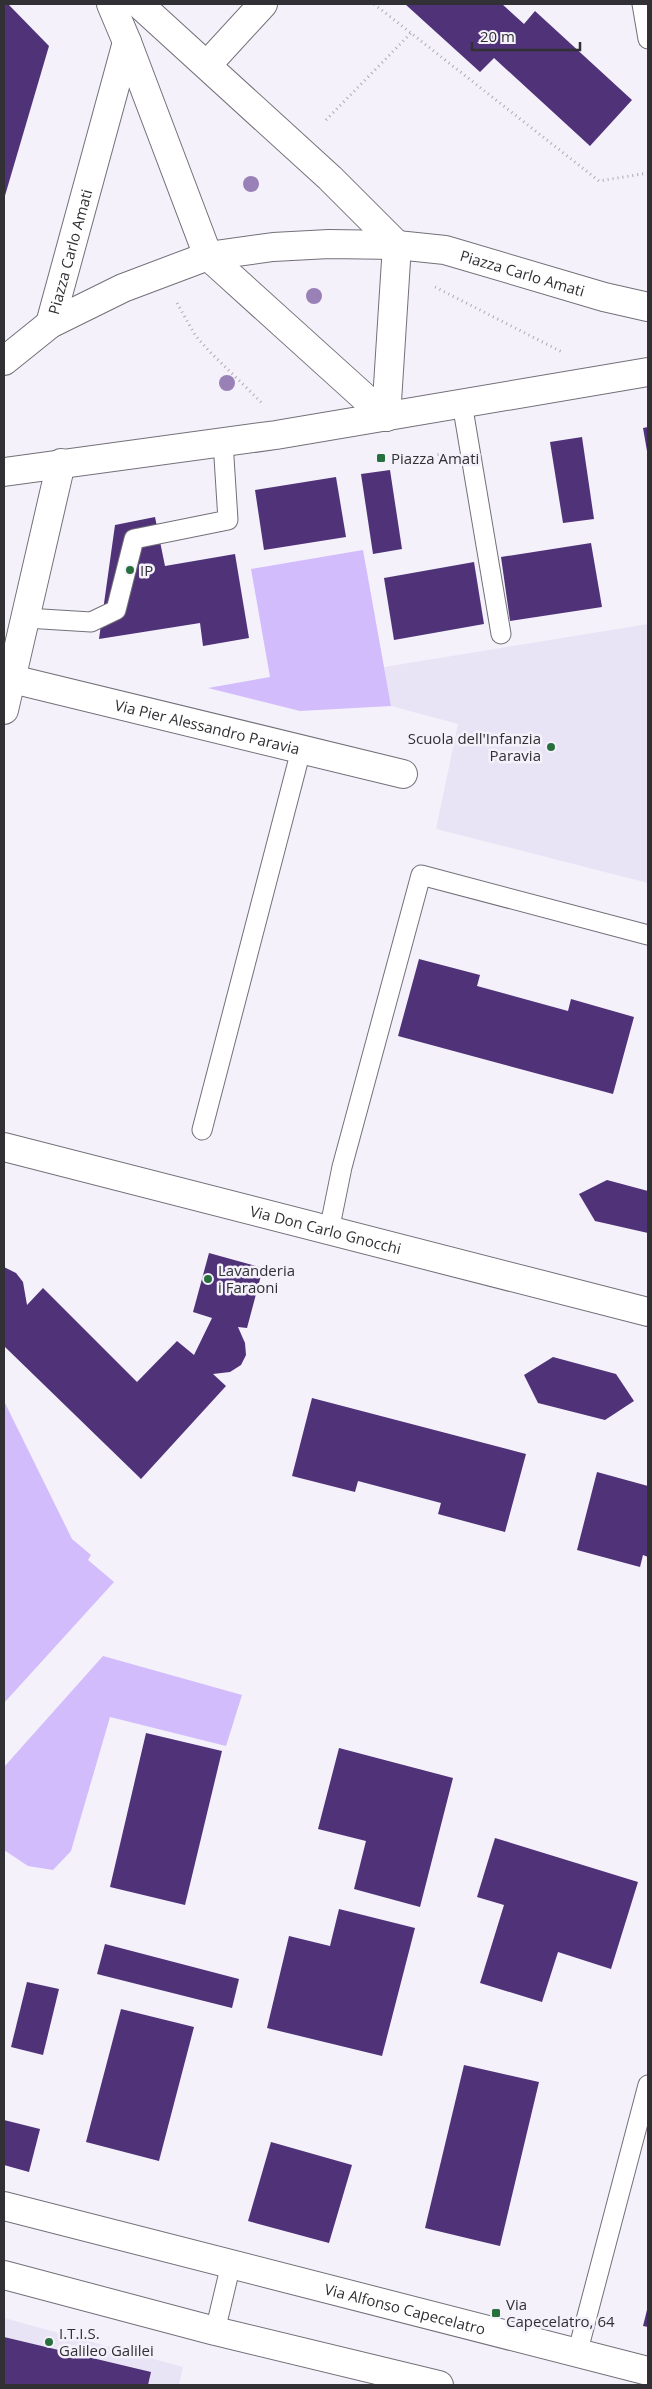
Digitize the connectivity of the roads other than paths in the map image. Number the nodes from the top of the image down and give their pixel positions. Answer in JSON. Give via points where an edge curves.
{"nodes":[{"id":1,"x":111,"y":4,"type":"edge"},
{"id":2,"x":139,"y":4,"type":"edge"},
{"id":3,"x":263,"y":4,"type":"edge"},
{"id":4,"x":642,"y":4,"type":"edge"},
{"id":5,"x":648,"y":39,"type":"edge"},
{"id":6,"x":127,"y":42,"type":"junction"},
{"id":7,"x":207,"y":65,"type":"junction"},
{"id":8,"x":397,"y":245,"type":"junction"},
{"id":9,"x":208,"y":256,"type":"junction"},
{"id":10,"x":648,"y":307,"type":"edge"},
{"id":11,"x":50,"y":324,"type":"junction"},
{"id":12,"x":4,"y":361,"type":"edge"},
{"id":13,"x":648,"y":372,"type":"edge"},
{"id":14,"x":462,"y":403,"type":"junction"},
{"id":15,"x":386,"y":416,"type":"junction"},
{"id":16,"x":223,"y":442,"type":"junction"},
{"id":17,"x":61,"y":463,"type":"junction"},
{"id":18,"x":4,"y":472,"type":"edge"},
{"id":19,"x":26,"y":618,"type":"junction"},
{"id":20,"x":500,"y":634,"type":"dead end"},
{"id":21,"x":12,"y":679,"type":"junction"},
{"id":22,"x":4,"y":710,"type":"edge"},
{"id":23,"x":301,"y":750,"type":"junction"},
{"id":24,"x":403,"y":774,"type":"dead end"},
{"id":25,"x":648,"y":935,"type":"edge"},
{"id":26,"x":202,"y":1130,"type":"dead end"},
{"id":27,"x":4,"y":1147,"type":"edge"},
{"id":28,"x":329,"y":1230,"type":"junction"},
{"id":29,"x":648,"y":1312,"type":"edge"},
{"id":30,"x":648,"y":2085,"type":"edge"},
{"id":31,"x":4,"y":2206,"type":"edge"},
{"id":32,"x":232,"y":2264,"type":"junction"},
{"id":33,"x":4,"y":2275,"type":"edge"},
{"id":34,"x":215,"y":2331,"type":"junction"},
{"id":35,"x":577,"y":2354,"type":"junction"},
{"id":36,"x":648,"y":2371,"type":"edge"},
{"id":37,"x":439,"y":2385,"type":"edge"}],
"edges":[{"from":1,"to":6,"type":"street"},
{"from":2,"to":7,"type":"street"},
{"from":3,"to":7,"type":"street"},
{"from":4,"to":5,"type":"lane"},
{"from":6,"to":9,"type":"street"},
{"from":6,"to":11,"type":"street","name":"Piazza Carlo Amati"},
{"from":7,"to":8,"type":"street","via":[[330,178]]},
{"from":8,"to":9,"type":"street","name":"Piazza Carlo Amati","via":[[273,247]]},
{"from":8,"to":10,"type":"street","name":"Piazza Carlo Amati","via":[[446,250]]},
{"from":8,"to":15,"type":"street"},
{"from":9,"to":11,"type":"street","name":"Piazza Carlo Amati","via":[[123,288]]},
{"from":9,"to":15,"type":"street"},
{"from":11,"to":12,"type":"street"},
{"from":13,"to":14,"type":"street"},
{"from":14,"to":15,"type":"street"},
{"from":14,"to":20,"type":"lane"},
{"from":15,"to":16,"type":"street"},
{"from":16,"to":17,"type":"street"},
{"from":16,"to":19,"type":"lane","via":[[228,520],[134,539],[116,610],[91,622]]},
{"from":17,"to":18,"type":"street"},
{"from":17,"to":19,"type":"street"},
{"from":19,"to":21,"type":"street"},
{"from":21,"to":22,"type":"street"},
{"from":21,"to":23,"type":"street","name":"Via Pier Alessandro Paravia"},
{"from":23,"to":24,"type":"street","name":"Via Pier Alessandro Paravia"},
{"from":23,"to":26,"type":"lane"},
{"from":25,"to":28,"type":"lane","via":[[420,875],[342,1167]]},
{"from":27,"to":28,"type":"street","name":"Via Don Carlo Gnocchi"},
{"from":28,"to":29,"type":"street","name":"Via Don Carlo Gnocchi"},
{"from":30,"to":35,"type":"lane"},
{"from":31,"to":32,"type":"street","name":"Via Alfonso Capecelatro"},
{"from":32,"to":34,"type":"lane"},
{"from":32,"to":35,"type":"street","name":"Via Alfonso Capecelatro"},
{"from":33,"to":34,"type":"street"},
{"from":34,"to":37,"type":"street"},
{"from":35,"to":36,"type":"street","name":"Via Alfonso Capecelatro"}]}
